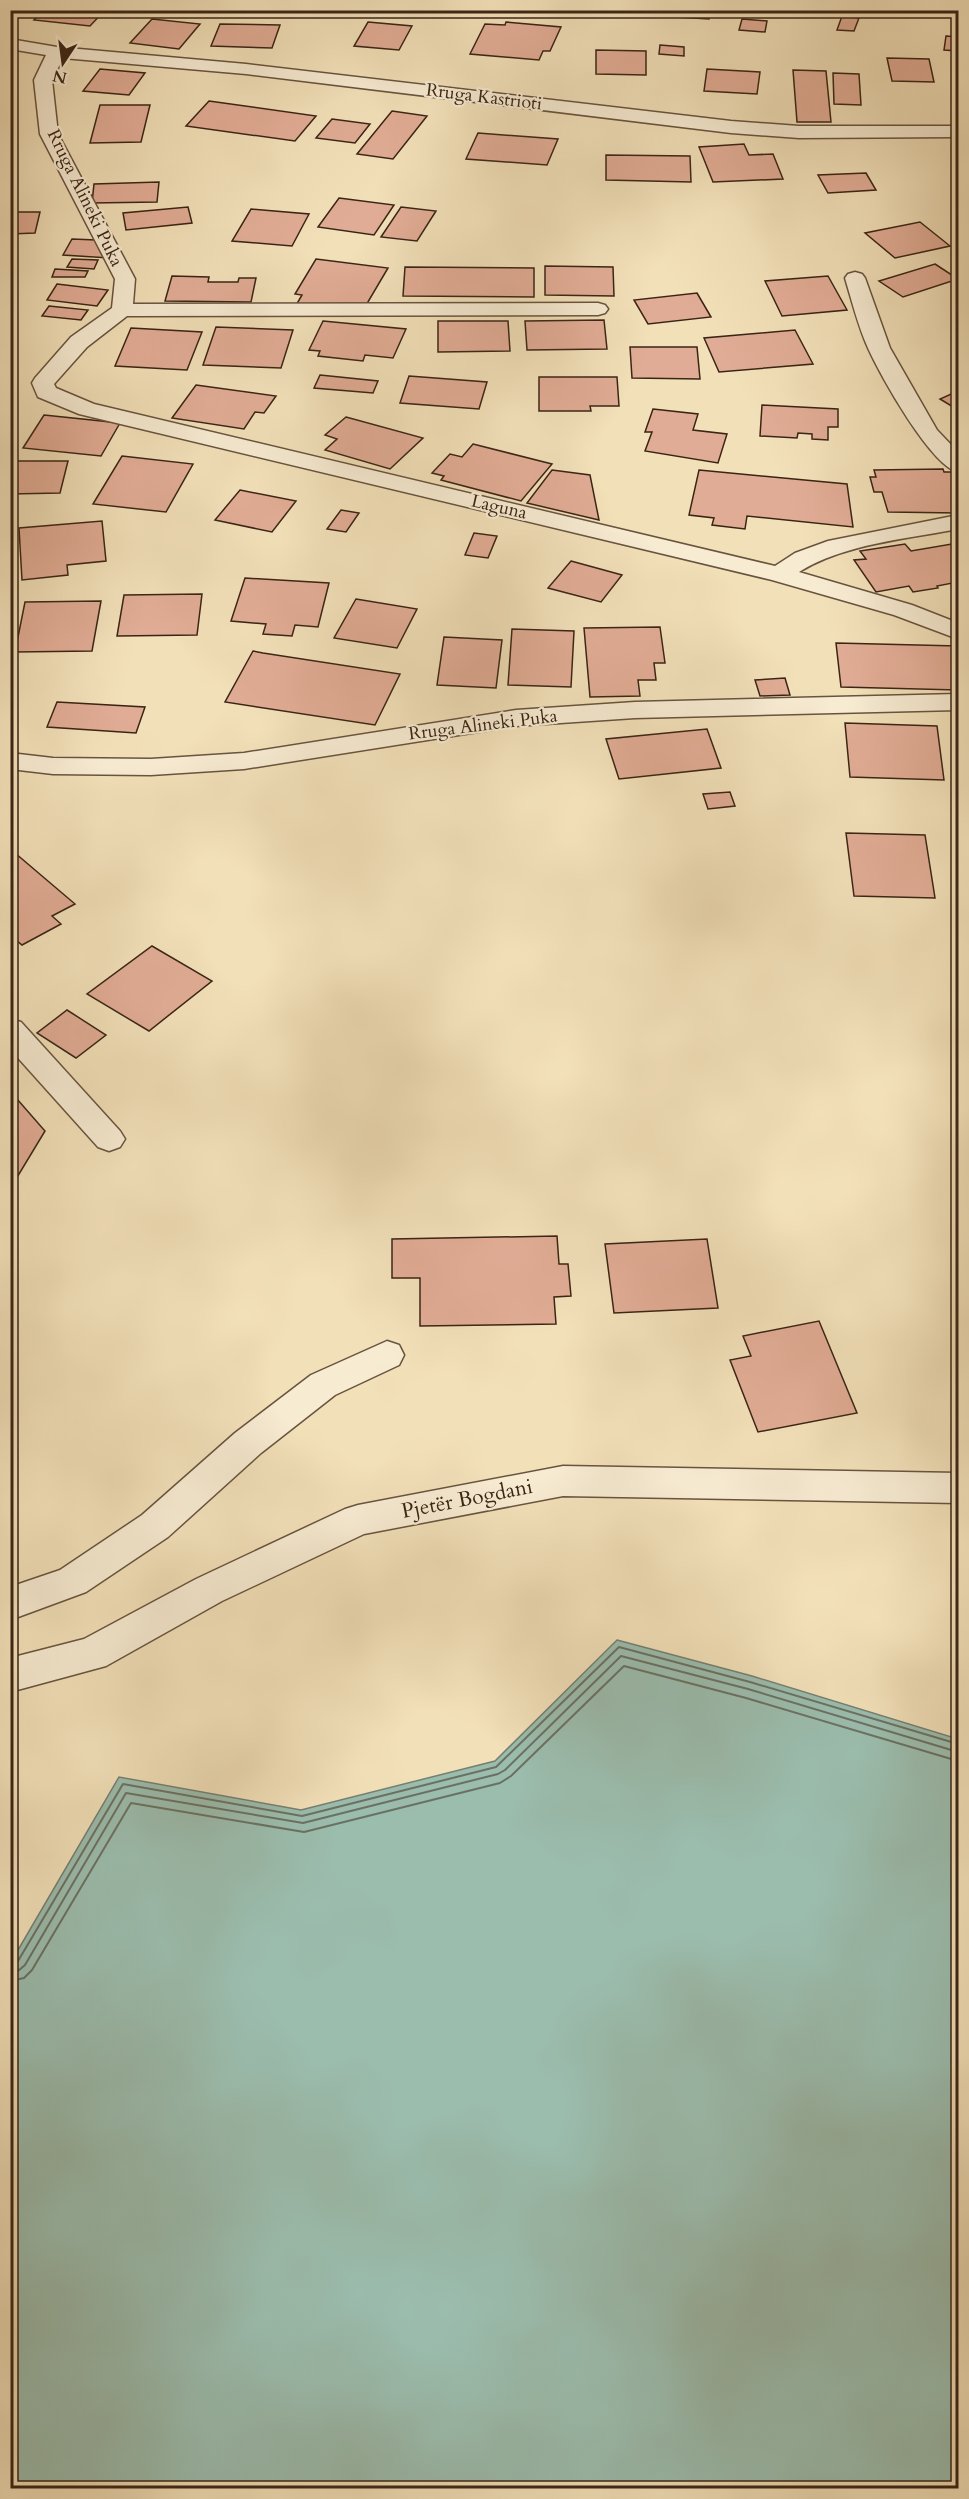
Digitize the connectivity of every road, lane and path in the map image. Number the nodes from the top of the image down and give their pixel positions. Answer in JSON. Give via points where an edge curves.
{"nodes":[{"id":1,"x":10,"y":44,"type":"edge"},
{"id":2,"x":57,"y":52,"type":"junction"},
{"id":3,"x":958,"y":131,"type":"edge"},
{"id":4,"x":855,"y":278,"type":"dead end"},
{"id":5,"x":598,"y":309,"type":"dead end"},
{"id":6,"x":122,"y":310,"type":"junction"},
{"id":7,"x":958,"y":465,"type":"edge"},
{"id":8,"x":958,"y":522,"type":"edge"},
{"id":9,"x":779,"y":574,"type":"junction"},
{"id":10,"x":958,"y":632,"type":"edge"},
{"id":11,"x":958,"y":702,"type":"edge"},
{"id":12,"x":10,"y":760,"type":"edge"},
{"id":13,"x":10,"y":1029,"type":"edge"},
{"id":14,"x":109,"y":1139,"type":"dead end"},
{"id":15,"x":387,"y":1355,"type":"dead end"},
{"id":16,"x":958,"y":1488,"type":"edge"},
{"id":17,"x":10,"y":1604,"type":"edge"},
{"id":18,"x":10,"y":1675,"type":"edge"}],
"edges":[{"from":1,"to":2,"type":"street","name":"Rruga Kastrioti"},
{"from":2,"to":3,"type":"street","name":"Rruga Kastrioti","via":[[246,69],[731,127],[799,132]]},
{"from":2,"to":6,"type":"street","name":"Rruga Alineki Puka","via":[[43,80],[49,134],[125,279]]},
{"from":4,"to":7,"type":"street","via":[[879,348],[928,433]]},
{"from":5,"to":6,"type":"street"},
{"from":6,"to":9,"type":"street","name":"Laguna","via":[[79,342],[43,383],[46,392],[87,409]]},
{"from":8,"to":9,"type":"street","via":[[836,546],[804,558]]},
{"from":9,"to":10,"type":"street","name":"Laguna","via":[[903,610]]},
{"from":11,"to":12,"type":"street","name":"Rruga Alineki Puka","via":[[635,710],[516,718],[232,762],[53,766]]},
{"from":13,"to":14,"type":"street"},
{"from":15,"to":17,"type":"street","via":[[323,1385],[248,1443],[155,1526],[74,1581]]},
{"from":16,"to":18,"type":"street","name":"Pjetër Bogdani","via":[[563,1481],[358,1520],[209,1590],[92,1654]]}]}
